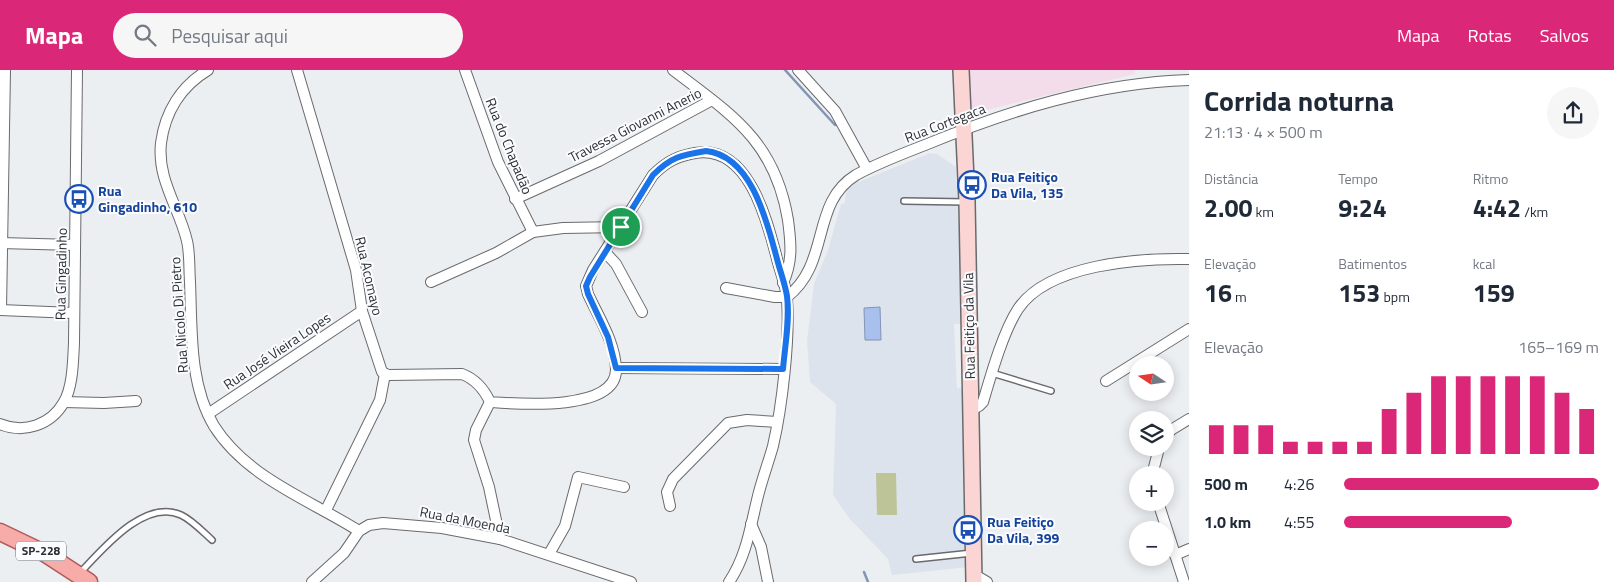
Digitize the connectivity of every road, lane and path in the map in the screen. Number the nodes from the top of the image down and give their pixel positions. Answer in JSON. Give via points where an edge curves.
{"nodes":[{"id":1,"x":5,"y":70,"type":"edge"},
{"id":2,"x":77,"y":70,"type":"edge"},
{"id":3,"x":208,"y":70,"type":"edge"},
{"id":4,"x":297,"y":70,"type":"edge"},
{"id":5,"x":465,"y":70,"type":"edge"},
{"id":6,"x":673,"y":70,"type":"edge"},
{"id":7,"x":798,"y":70,"type":"edge"},
{"id":8,"x":961,"y":70,"type":"edge"},
{"id":9,"x":1189,"y":80,"type":"edge"},
{"id":10,"x":712,"y":100,"type":"junction"},
{"id":11,"x":965,"y":128,"type":"junction"},
{"id":12,"x":867,"y":169,"type":"junction"},
{"id":13,"x":515,"y":199,"type":"junction"},
{"id":14,"x":904,"y":201,"type":"dead end"},
{"id":15,"x":967,"y":202,"type":"junction"},
{"id":16,"x":621,"y":227,"type":"junction"},
{"id":17,"x":533,"y":232,"type":"junction"},
{"id":18,"x":1,"y":243,"type":"edge"},
{"id":19,"x":75,"y":244,"type":"junction"},
{"id":20,"x":605,"y":252,"type":"junction"},
{"id":21,"x":1189,"y":259,"type":"edge"},
{"id":22,"x":431,"y":282,"type":"dead end"},
{"id":23,"x":783,"y":283,"type":"junction"},
{"id":24,"x":726,"y":288,"type":"dead end"},
{"id":25,"x":787,"y":296,"type":"junction"},
{"id":26,"x":1,"y":310,"type":"edge"},
{"id":27,"x":362,"y":311,"type":"junction"},
{"id":28,"x":642,"y":312,"type":"dead end"},
{"id":29,"x":74,"y":313,"type":"junction"},
{"id":30,"x":1189,"y":329,"type":"edge"},
{"id":31,"x":616,"y":368,"type":"junction"},
{"id":32,"x":783,"y":369,"type":"junction"},
{"id":33,"x":384,"y":374,"type":"junction"},
{"id":34,"x":992,"y":374,"type":"junction"},
{"id":35,"x":1106,"y":380,"type":"dead end"},
{"id":36,"x":1051,"y":391,"type":"dead end"},
{"id":37,"x":136,"y":401,"type":"dead end"},
{"id":38,"x":64,"y":402,"type":"junction"},
{"id":39,"x":490,"y":402,"type":"junction"},
{"id":40,"x":975,"y":408,"type":"junction"},
{"id":41,"x":208,"y":414,"type":"junction"},
{"id":42,"x":1189,"y":419,"type":"edge"},
{"id":43,"x":777,"y":422,"type":"junction"},
{"id":44,"x":0,"y":424,"type":"edge"},
{"id":45,"x":1174,"y":428,"type":"edge"},
{"id":46,"x":624,"y":487,"type":"dead end"},
{"id":47,"x":670,"y":506,"type":"dead end"},
{"id":48,"x":326,"y":510,"type":"junction"},
{"id":49,"x":751,"y":524,"type":"junction"},
{"id":50,"x":359,"y":531,"type":"junction"},
{"id":51,"x":0,"y":532,"type":"edge"},
{"id":52,"x":500,"y":539,"type":"junction"},
{"id":53,"x":212,"y":540,"type":"dead end"},
{"id":54,"x":1189,"y":549,"type":"edge"},
{"id":55,"x":975,"y":553,"type":"junction"},
{"id":56,"x":549,"y":554,"type":"junction"},
{"id":57,"x":1174,"y":555,"type":"joint"},
{"id":58,"x":916,"y":559,"type":"dead end"},
{"id":59,"x":84,"y":578,"type":"edge"},
{"id":60,"x":979,"y":580,"type":"edge"},
{"id":61,"x":312,"y":582,"type":"edge"},
{"id":62,"x":631,"y":582,"type":"edge"},
{"id":63,"x":729,"y":582,"type":"edge"},
{"id":64,"x":768,"y":582,"type":"edge"},
{"id":65,"x":1184,"y":582,"type":"edge"}],
"edges":[{"from":1,"to":18,"type":"street"},
{"from":2,"to":19,"type":"street","name":"Rua Gingadinho"},
{"from":3,"to":41,"type":"street","name":"Rua Nicolo Di Pietro","via":[[178,95],[164,127],[160,152],[165,183],[187,244],[193,355]]},
{"from":4,"to":27,"type":"street","name":"Rua Acomayo","via":[[356,270]]},
{"from":5,"to":13,"type":"street","name":"Rua do Chapadão"},
{"from":6,"to":10,"type":"street"},
{"from":7,"to":12,"type":"street","via":[[835,111]]},
{"from":8,"to":11,"type":"street","name":"Rua Feitiço da Vila"},
{"from":9,"to":11,"type":"street","name":"Rua Cortegaca","via":[[1149,82],[1060,97]]},
{"from":10,"to":13,"type":"street","name":"Travessa Giovanni Anerio","via":[[603,159]]},
{"from":10,"to":23,"type":"street","via":[[743,126],[773,167],[785,204],[791,242],[791,258]]},
{"from":11,"to":12,"type":"street","name":"Rua Cortegaca"},
{"from":11,"to":15,"type":"street","name":"Rua Feitiço da Vila"},
{"from":12,"to":25,"type":"street","name":"Rua Cortegaca","via":[[844,182],[834,194],[812,263],[800,286]]},
{"from":13,"to":17,"type":"street","name":"Rua do Chapadão"},
{"from":14,"to":15,"type":"lane"},
{"from":15,"to":40,"type":"street","name":"Rua Feitiço da Vila"},
{"from":16,"to":17,"type":"street"},
{"from":16,"to":20,"type":"street"},
{"from":16,"to":23,"type":"street","via":[[653,175],[664,164],[679,155],[716,152],[728,159],[752,187],[766,215]]},
{"from":17,"to":22,"type":"street","via":[[489,257]]},
{"from":18,"to":19,"type":"street"},
{"from":18,"to":26,"type":"street"},
{"from":19,"to":29,"type":"street","name":"Rua Gingadinho"},
{"from":20,"to":28,"type":"street","via":[[616,264]]},
{"from":20,"to":31,"type":"street","via":[[586,286],[608,337]]},
{"from":21,"to":34,"type":"street","via":[[1164,258],[1103,266],[1051,281],[1030,294],[1018,309]]},
{"from":23,"to":25,"type":"street"},
{"from":24,"to":25,"type":"street","via":[[774,297]]},
{"from":25,"to":32,"type":"street"},
{"from":26,"to":29,"type":"street"},
{"from":27,"to":33,"type":"street","name":"Rua Acomayo"},
{"from":27,"to":41,"type":"street","name":"Rua José Vieira Lopes"},
{"from":29,"to":38,"type":"street","name":"Rua Gingadinho","via":[[72,368]]},
{"from":30,"to":35,"type":"street"},
{"from":31,"to":32,"type":"street"},
{"from":31,"to":39,"type":"street","via":[[607,388],[588,399]]},
{"from":32,"to":43,"type":"street"},
{"from":33,"to":39,"type":"street","via":[[462,374],[472,378]]},
{"from":33,"to":48,"type":"street","via":[[380,400]]},
{"from":34,"to":36,"type":"lane"},
{"from":34,"to":40,"type":"street"},
{"from":37,"to":38,"type":"street"},
{"from":38,"to":44,"type":"street","via":[[34,428],[18,429]]},
{"from":39,"to":52,"type":"street","via":[[474,440],[489,486]]},
{"from":40,"to":55,"type":"street","name":"Rua Feitiço da Vila","via":[[972,444]]},
{"from":41,"to":48,"type":"street","name":"Rua Nicolo Di Pietro","via":[[222,436],[250,466]]},
{"from":42,"to":45,"type":"street"},
{"from":43,"to":47,"type":"street","via":[[747,420],[728,423],[673,479],[667,492]]},
{"from":43,"to":49,"type":"street"},
{"from":46,"to":56,"type":"street","via":[[578,477],[565,526]]},
{"from":48,"to":50,"type":"street","name":"Rua Nicolo Di Pietro"},
{"from":49,"to":63,"type":"street","via":[[738,569]]},
{"from":49,"to":64,"type":"street","via":[[761,546]]},
{"from":50,"to":52,"type":"street","name":"Rua da Moenda","via":[[375,523],[405,524]]},
{"from":50,"to":61,"type":"street","via":[[344,553]]},
{"from":51,"to":59,"type":"main road","number":"SP-228","via":[[46,554]]},
{"from":52,"to":56,"type":"street","name":"Rua da Moenda"},
{"from":53,"to":59,"type":"lane","via":[[181,515],[161,511],[137,521],[112,539]]},
{"from":54,"to":57,"type":"street"},
{"from":55,"to":58,"type":"lane"},
{"from":55,"to":60,"type":"street"},
{"from":56,"to":62,"type":"street","name":"Rua da Moenda"},
{"from":57,"to":65,"type":"street"}]}
